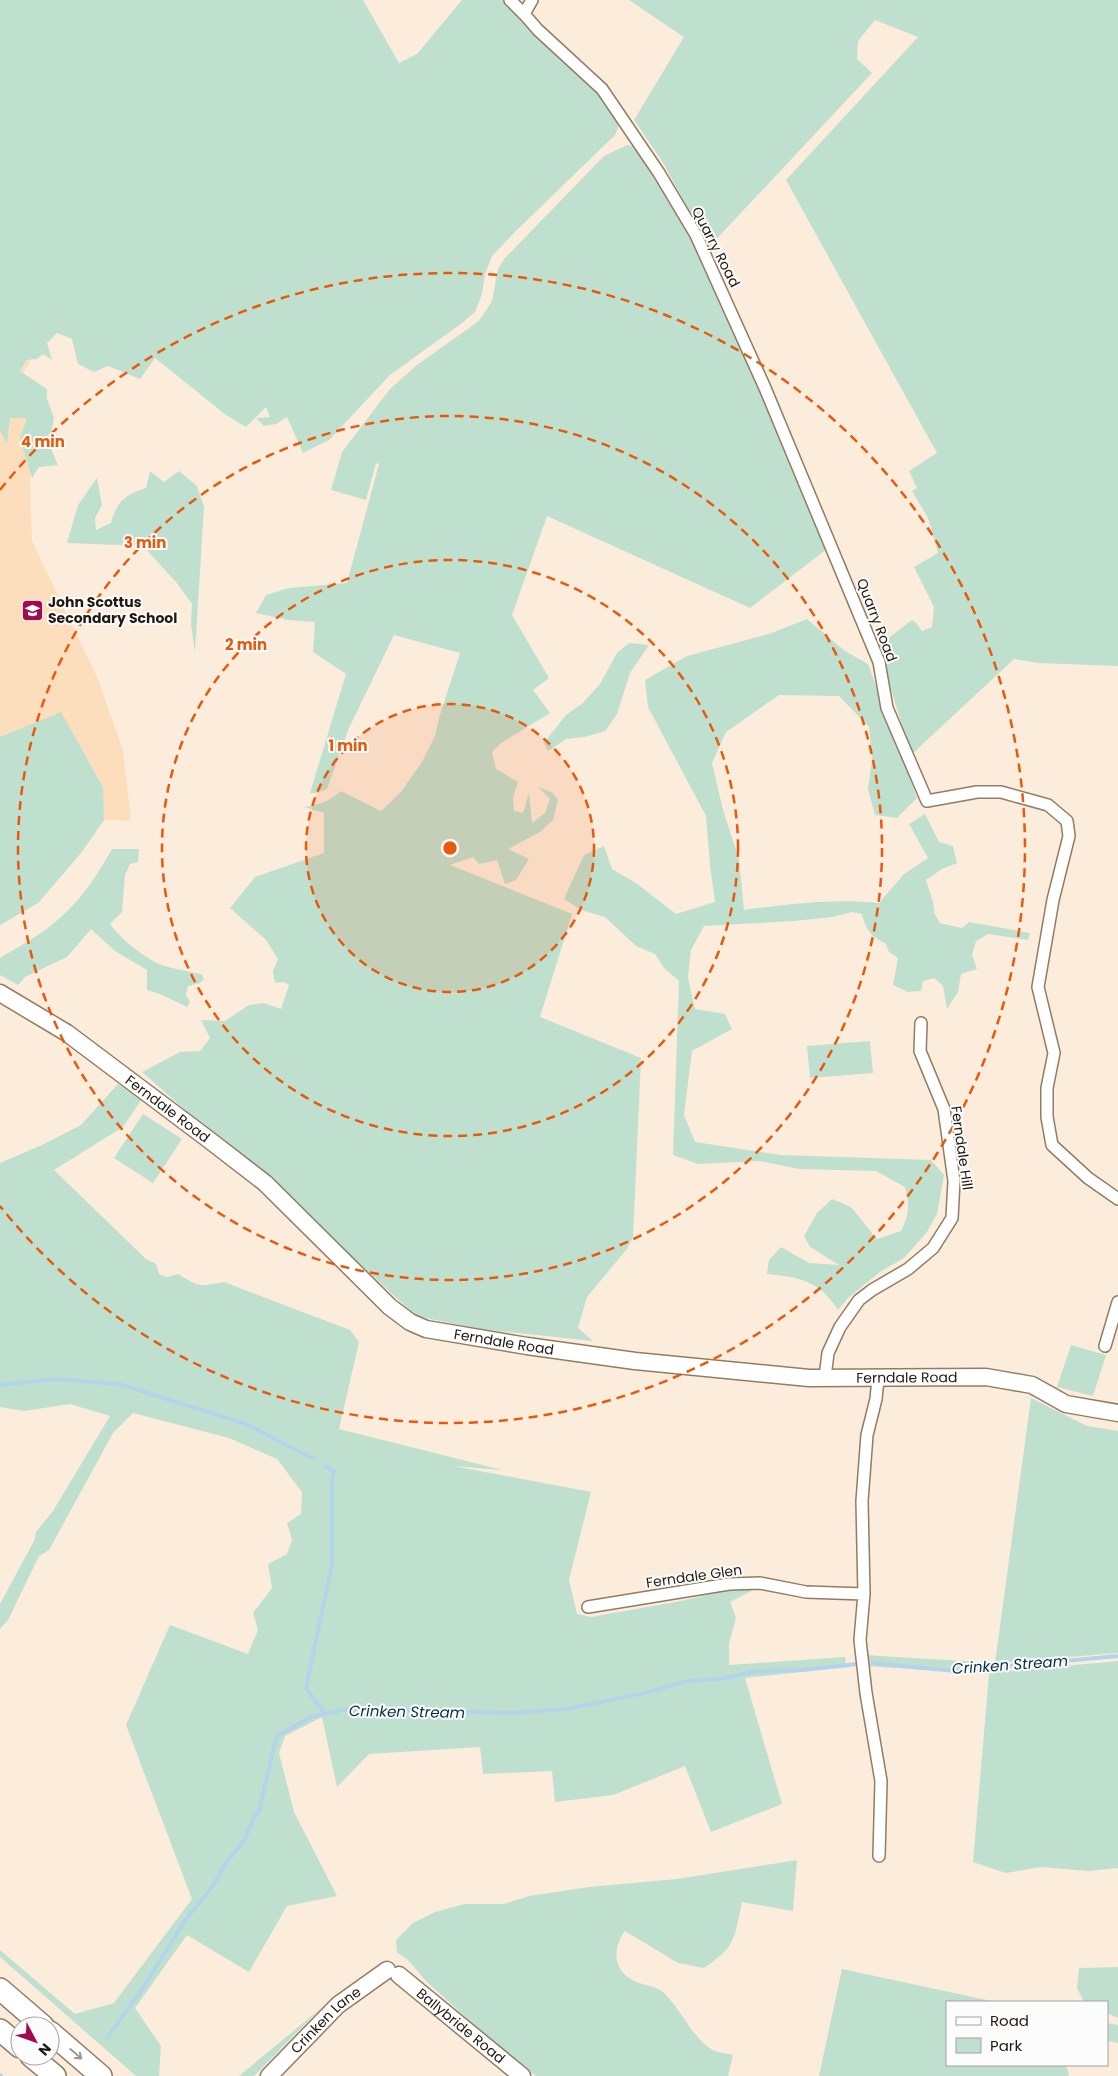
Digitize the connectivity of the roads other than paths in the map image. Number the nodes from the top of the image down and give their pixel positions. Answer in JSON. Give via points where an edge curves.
{"nodes":[{"id":1,"x":510,"y":0,"type":"edge"},
{"id":2,"x":532,"y":0,"type":"edge"},
{"id":3,"x":524,"y":14,"type":"junction"},
{"id":4,"x":0,"y":993,"type":"edge"},
{"id":5,"x":921,"y":1023,"type":"dead end"},
{"id":6,"x":1118,"y":1199,"type":"edge"},
{"id":7,"x":1118,"y":1302,"type":"edge"},
{"id":8,"x":1114,"y":1327,"type":"edge"},
{"id":9,"x":1105,"y":1346,"type":"dead end"},
{"id":10,"x":825,"y":1377,"type":"junction"},
{"id":11,"x":878,"y":1379,"type":"junction"},
{"id":12,"x":1118,"y":1413,"type":"edge"},
{"id":13,"x":864,"y":1594,"type":"junction"},
{"id":14,"x":588,"y":1607,"type":"dead end"},
{"id":15,"x":879,"y":1856,"type":"dead end"},
{"id":16,"x":393,"y":1973,"type":"joint"},
{"id":17,"x":0,"y":1990,"type":"edge"},
{"id":18,"x":31,"y":2016,"type":"edge"},
{"id":19,"x":0,"y":2030,"type":"edge"},
{"id":20,"x":10,"y":2038,"type":"edge"},
{"id":21,"x":60,"y":2041,"type":"edge"},
{"id":22,"x":43,"y":2066,"type":"edge"},
{"id":23,"x":55,"y":2076,"type":"edge"},
{"id":24,"x":101,"y":2076,"type":"edge"},
{"id":25,"x":269,"y":2076,"type":"edge"},
{"id":26,"x":522,"y":2076,"type":"edge"}],
"edges":[{"from":1,"to":3,"type":"street"},
{"from":2,"to":3,"type":"street"},
{"from":3,"to":6,"type":"street","name":"Quarry Road","via":[[602,90],[659,173],[696,235],[765,388],[879,662],[886,708],[927,801],[977,792],[1001,792],[1048,805],[1067,821],[1069,836],[1053,900],[1038,987],[1054,1053],[1047,1088],[1047,1117],[1052,1145],[1088,1178]]},
{"from":4,"to":10,"type":"street","name":"Ferndale Road","via":[[67,1033],[208,1138],[265,1184],[390,1307],[410,1322],[426,1329],[635,1361],[800,1378]]},
{"from":5,"to":10,"type":"street","name":"Ferndale Hill","via":[[920,1051],[944,1109],[954,1181],[952,1218],[933,1248],[908,1269],[859,1300],[840,1327],[828,1353]]},
{"from":7,"to":8,"type":"street"},
{"from":8,"to":9,"type":"street"},
{"from":10,"to":11,"type":"street","name":"Ferndale Road"},
{"from":11,"to":12,"type":"street","name":"Ferndale Road","via":[[986,1377],[1032,1385],[1066,1404]]},
{"from":11,"to":13,"type":"street","via":[[867,1435],[862,1501]]},
{"from":13,"to":14,"type":"street","name":"Ferndale Glen","via":[[806,1592],[760,1582]]},
{"from":13,"to":15,"type":"street","via":[[860,1640],[881,1781]]},
{"from":16,"to":25,"type":"street","name":"Crinken Lane","via":[[338,2005]]},
{"from":16,"to":26,"type":"street","name":"Ballybride Road"},
{"from":17,"to":18,"type":"highway"},
{"from":19,"to":20,"type":"highway"},
{"from":21,"to":24,"type":"highway","one_way":true},
{"from":22,"to":23,"type":"highway"}]}
